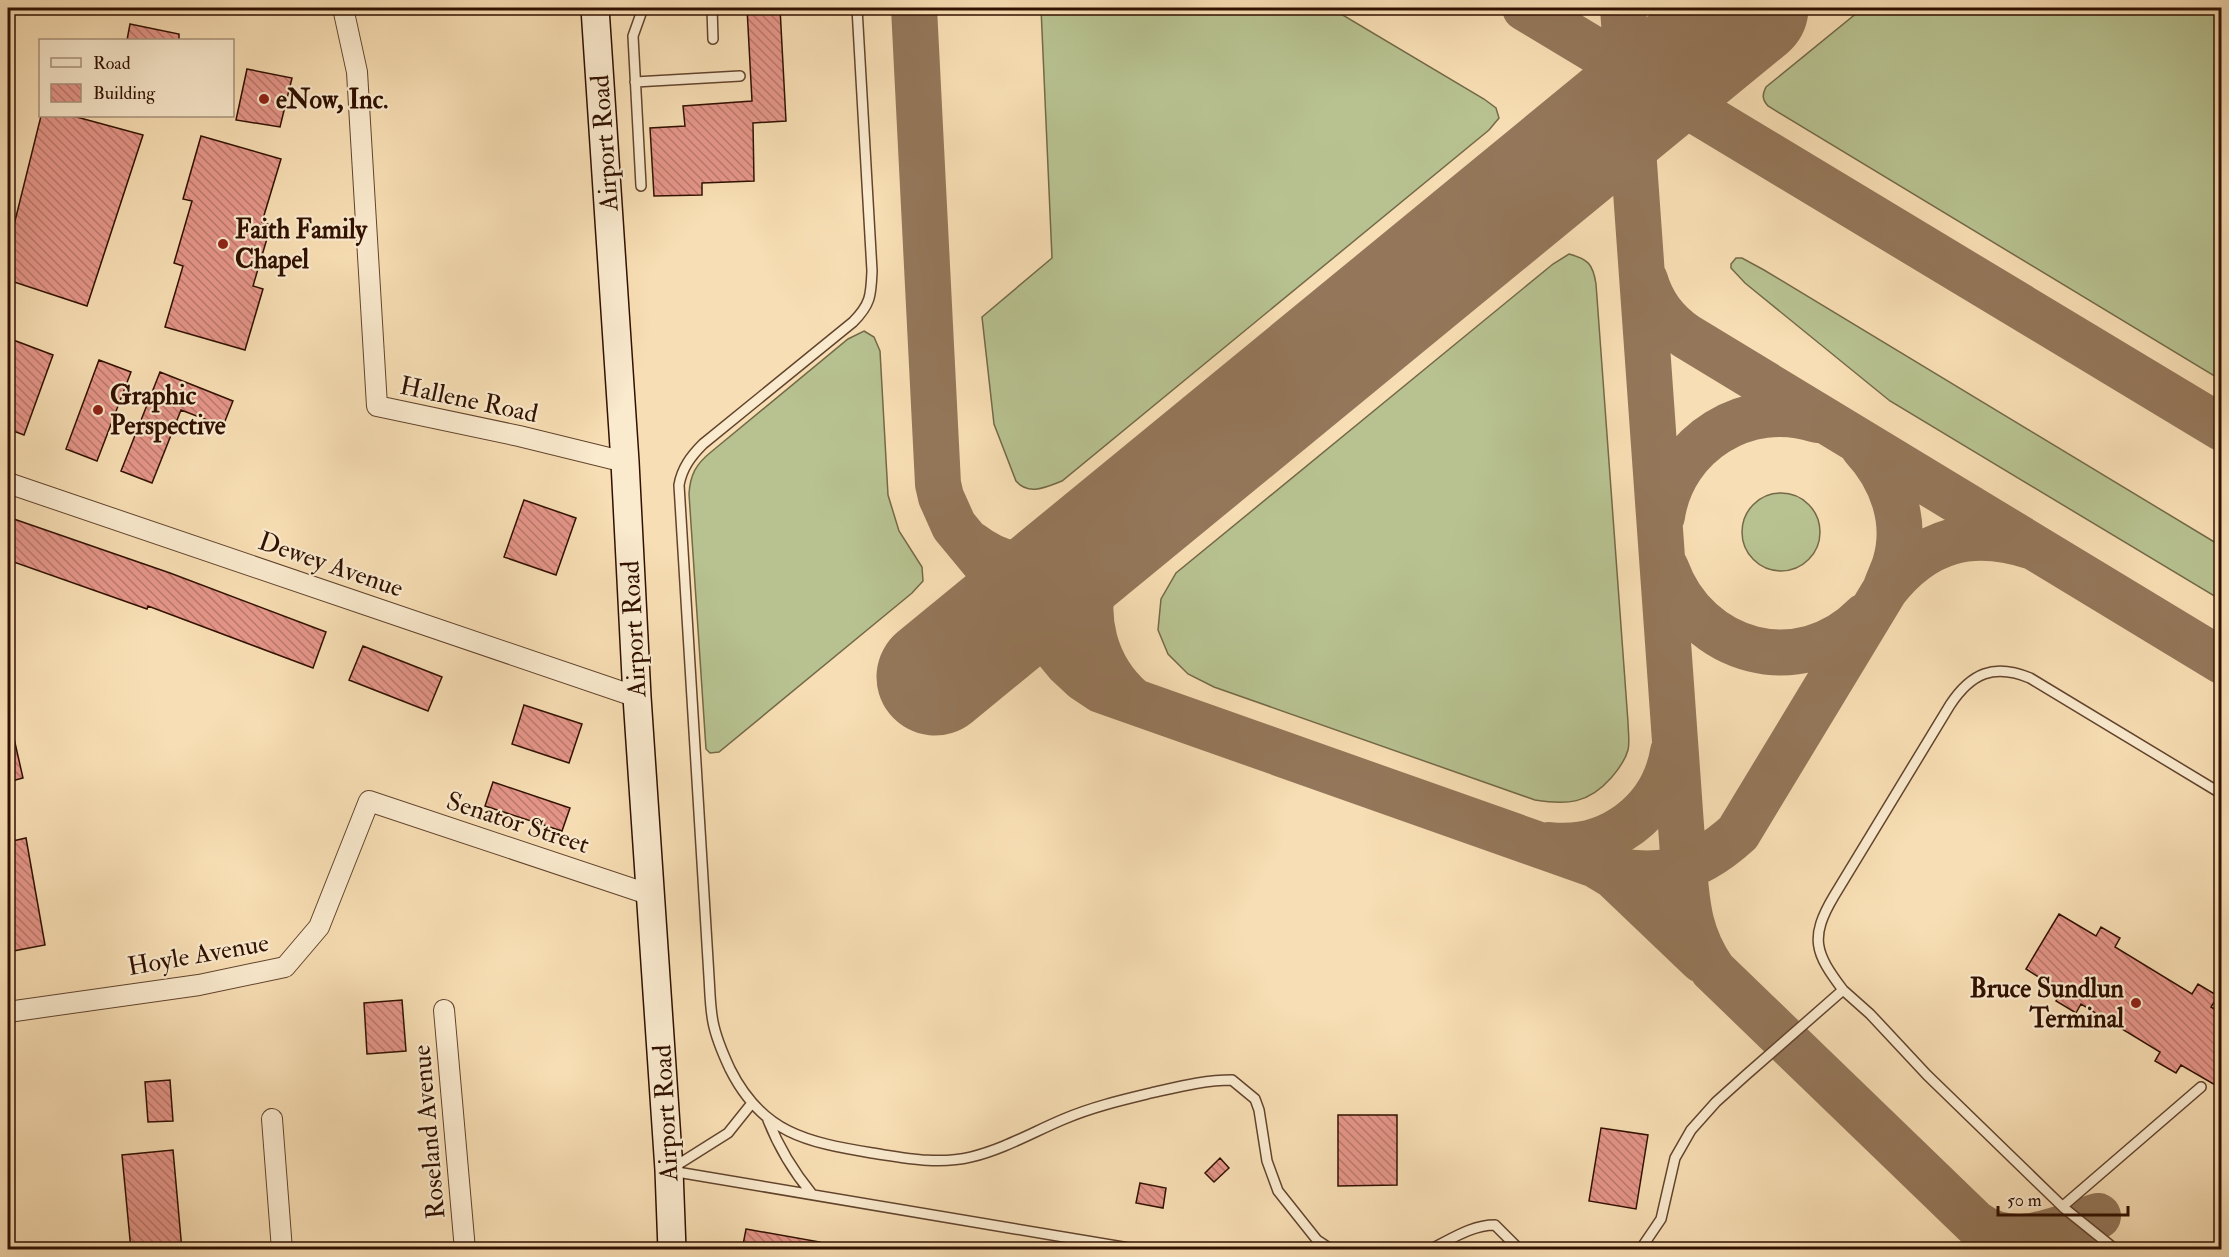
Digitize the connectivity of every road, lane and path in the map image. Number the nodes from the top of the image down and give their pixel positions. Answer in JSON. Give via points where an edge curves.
{"nodes":[{"id":1,"x":344,"y":8,"type":"edge"},
{"id":2,"x":595,"y":8,"type":"edge"},
{"id":3,"x":643,"y":8,"type":"edge"},
{"id":4,"x":712,"y":8,"type":"edge"},
{"id":5,"x":857,"y":8,"type":"edge"},
{"id":6,"x":713,"y":39,"type":"dead end"},
{"id":7,"x":740,"y":76,"type":"dead end"},
{"id":8,"x":635,"y":82,"type":"junction"},
{"id":9,"x":641,"y":186,"type":"dead end"},
{"id":10,"x":624,"y":462,"type":"junction"},
{"id":11,"x":8,"y":483,"type":"edge"},
{"id":12,"x":637,"y":697,"type":"junction"},
{"id":13,"x":2222,"y":794,"type":"edge"},
{"id":14,"x":369,"y":801,"type":"joint"},
{"id":15,"x":651,"y":895,"type":"junction"},
{"id":16,"x":1843,"y":990,"type":"junction"},
{"id":17,"x":444,"y":1010,"type":"dead end"},
{"id":18,"x":8,"y":1012,"type":"edge"},
{"id":19,"x":2201,"y":1087,"type":"dead end"},
{"id":20,"x":752,"y":1102,"type":"junction"},
{"id":21,"x":767,"y":1118,"type":"junction"},
{"id":22,"x":272,"y":1119,"type":"dead end"},
{"id":23,"x":669,"y":1170,"type":"junction"},
{"id":24,"x":812,"y":1194,"type":"junction"},
{"id":25,"x":2063,"y":1206,"type":"junction"},
{"id":26,"x":2222,"y":1247,"type":"edge"},
{"id":27,"x":282,"y":1250,"type":"edge"},
{"id":28,"x":465,"y":1250,"type":"edge"},
{"id":29,"x":672,"y":1250,"type":"edge"},
{"id":30,"x":1141,"y":1250,"type":"edge"},
{"id":31,"x":1332,"y":1250,"type":"edge"},
{"id":32,"x":1429,"y":1250,"type":"edge"},
{"id":33,"x":1520,"y":1250,"type":"edge"},
{"id":34,"x":1640,"y":1250,"type":"edge"},
{"id":35,"x":2116,"y":1250,"type":"edge"},
{"id":36,"x":2212,"y":1250,"type":"edge"}],
"edges":[{"from":1,"to":10,"type":"street","name":"Hallene Road","via":[[357,72],[377,406]]},
{"from":2,"to":10,"type":"main road","name":"Airport Road"},
{"from":3,"to":8,"type":"lane","via":[[633,36]]},
{"from":4,"to":6,"type":"lane"},
{"from":5,"to":20,"type":"lane","via":[[872,272],[868,303],[853,322],[703,444],[683,469],[679,485],[713,1022],[722,1053]]},
{"from":7,"to":8,"type":"lane"},
{"from":8,"to":9,"type":"lane"},
{"from":10,"to":12,"type":"main road","name":"Airport Road"},
{"from":11,"to":12,"type":"street","name":"Dewey Avenue"},
{"from":12,"to":15,"type":"main road","name":"Airport Road"},
{"from":13,"to":16,"type":"lane","via":[[2019,673],[1987,673],[1970,681],[1950,705],[1820,924],[1817,938],[1821,956]]},
{"from":14,"to":15,"type":"street","name":"Senator Street"},
{"from":14,"to":18,"type":"street","name":"Hoyle Avenue","via":[[319,927],[285,967],[199,985]]},
{"from":15,"to":23,"type":"main road","name":"Airport Road"},
{"from":16,"to":25,"type":"lane"},
{"from":16,"to":34,"type":"lane","via":[[1738,1082],[1690,1130],[1675,1158],[1661,1219]]},
{"from":17,"to":28,"type":"street","name":"Roseland Avenue"},
{"from":19,"to":25,"type":"lane"},
{"from":20,"to":21,"type":"lane"},
{"from":20,"to":23,"type":"lane","via":[[728,1132]]},
{"from":21,"to":24,"type":"lane","via":[[778,1147]]},
{"from":21,"to":31,"type":"lane","via":[[814,1141],[909,1159],[941,1161],[1003,1146],[1091,1108],[1201,1081],[1232,1080],[1255,1099],[1278,1191],[1321,1245]]},
{"from":22,"to":27,"type":"street"},
{"from":23,"to":24,"type":"lane"},
{"from":23,"to":29,"type":"main road","name":"Airport Road"},
{"from":24,"to":30,"type":"lane"},
{"from":25,"to":35,"type":"lane"},
{"from":26,"to":36,"type":"lane"},
{"from":32,"to":33,"type":"lane","via":[[1483,1225],[1495,1225]]}]}
